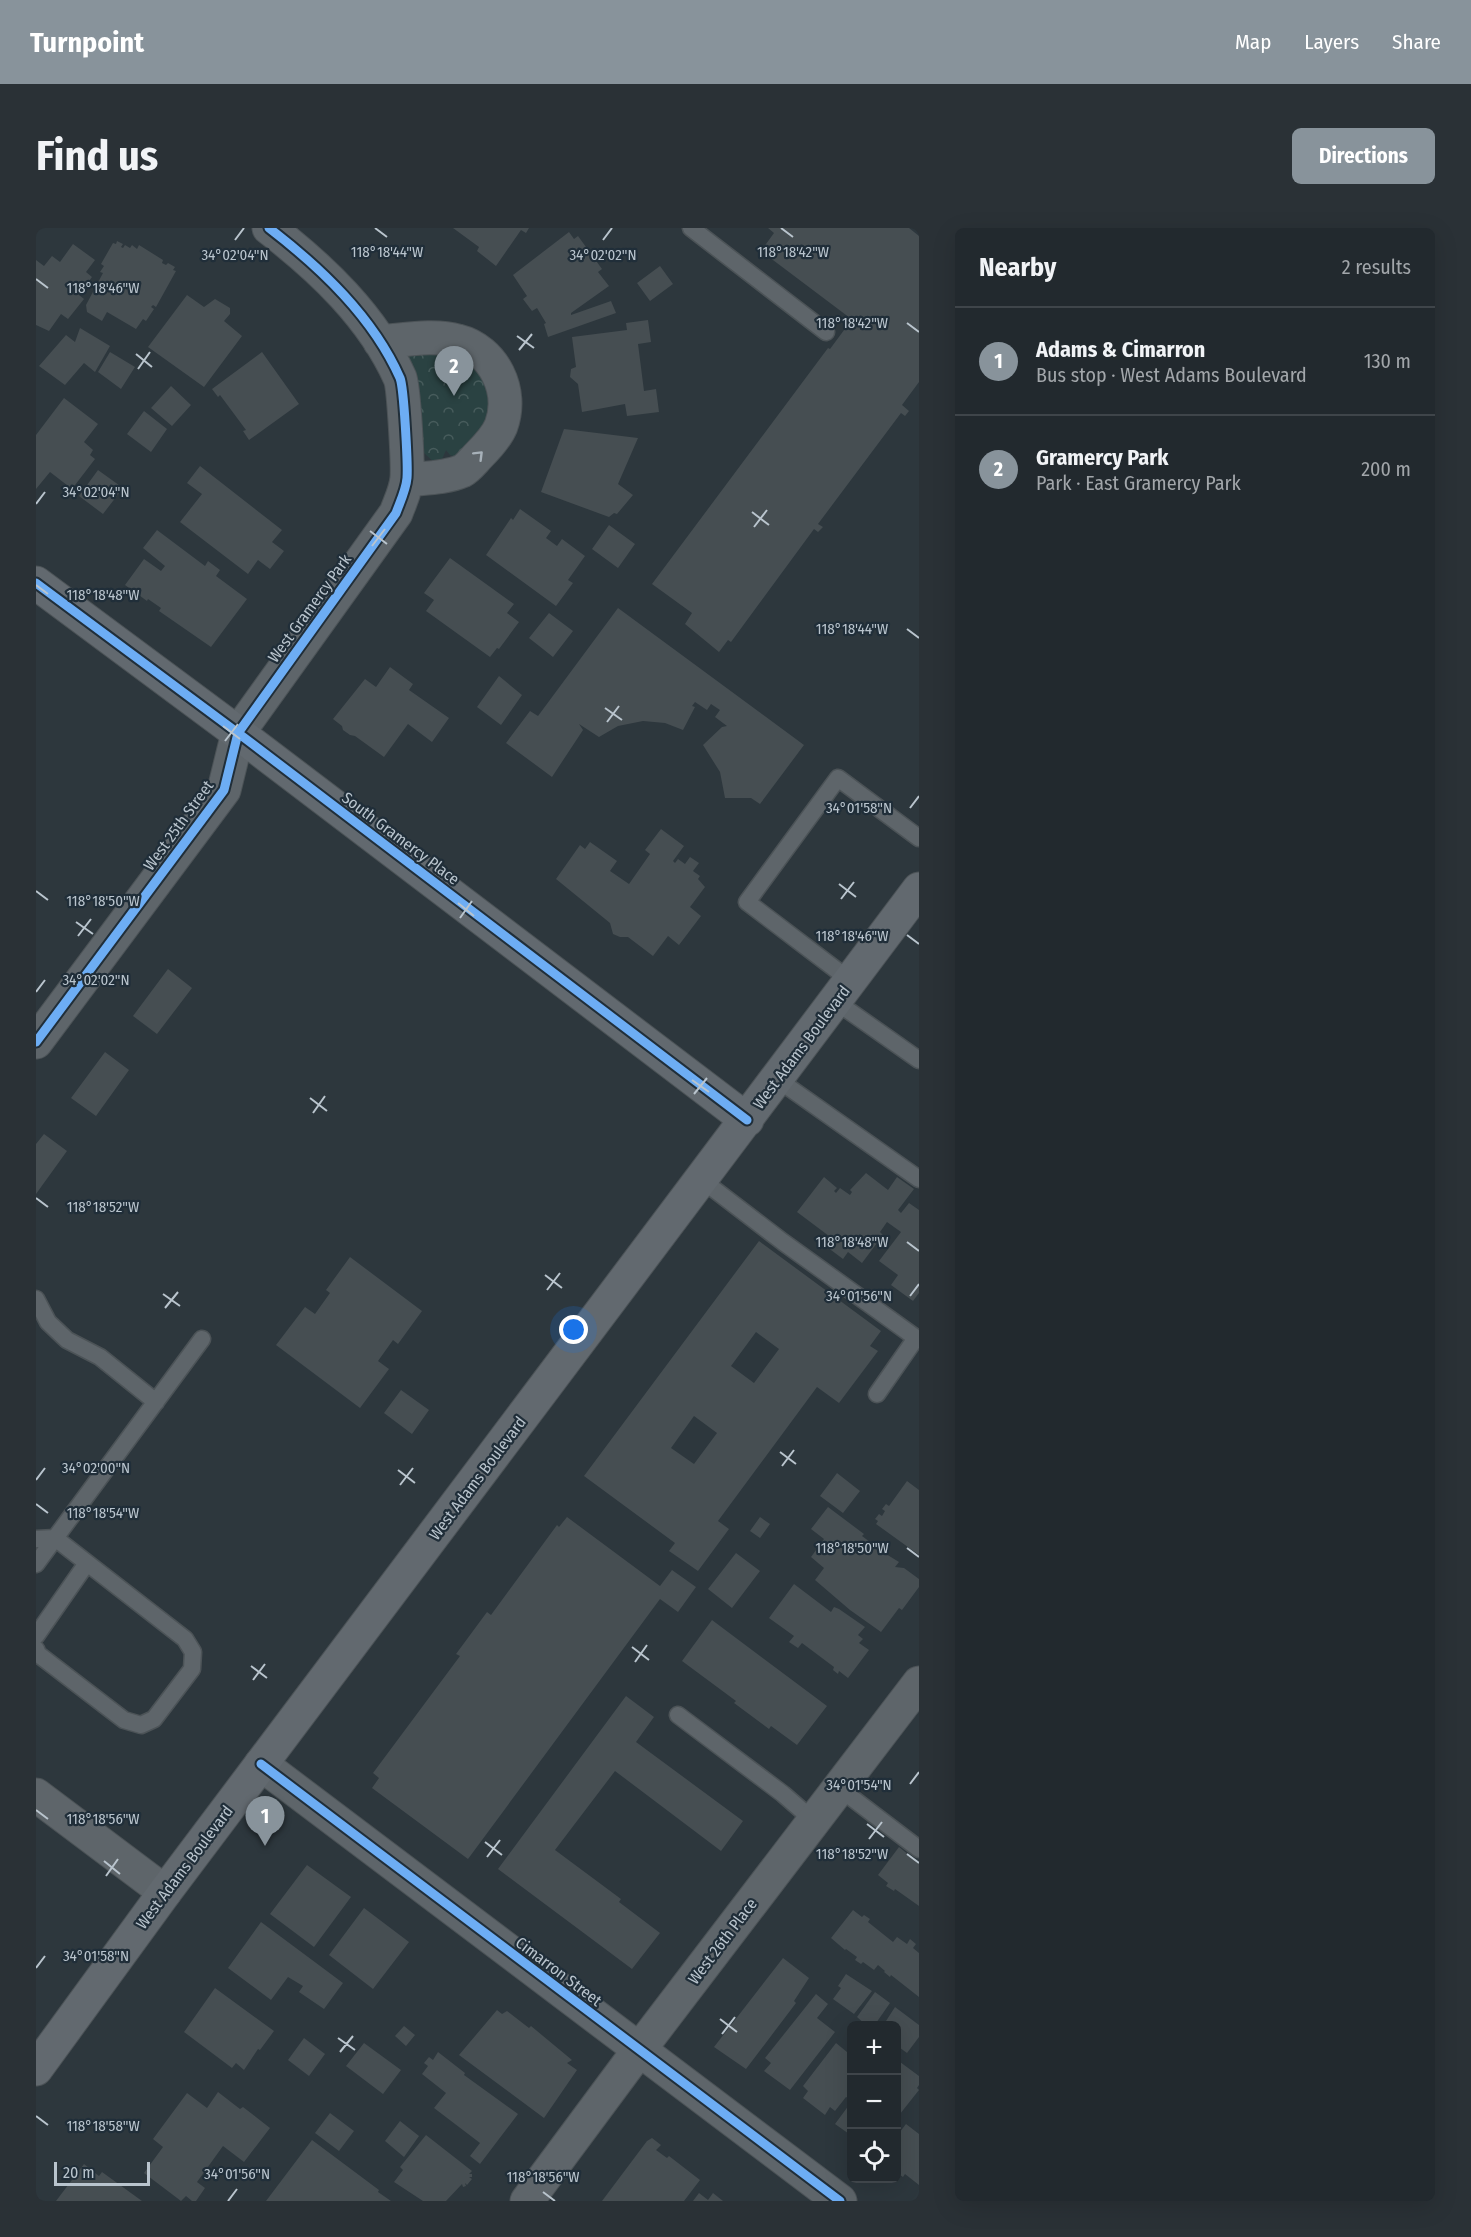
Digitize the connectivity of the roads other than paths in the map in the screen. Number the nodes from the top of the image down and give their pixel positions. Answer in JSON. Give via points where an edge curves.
{"nodes":[{"id":1,"x":269,"y":228,"type":"edge"},
{"id":2,"x":691,"y":228,"type":"edge"},
{"id":3,"x":826,"y":332,"type":"dead end"},
{"id":4,"x":380,"y":342,"type":"junction"},
{"id":5,"x":407,"y":480,"type":"junction"},
{"id":6,"x":36,"y":583,"type":"edge"},
{"id":7,"x":238,"y":733,"type":"junction"},
{"id":8,"x":919,"y":838,"type":"edge"},
{"id":9,"x":919,"y":889,"type":"edge"},
{"id":10,"x":843,"y":991,"type":"junction"},
{"id":11,"x":36,"y":1042,"type":"edge"},
{"id":12,"x":919,"y":1060,"type":"edge"},
{"id":13,"x":777,"y":1079,"type":"junction"},
{"id":14,"x":747,"y":1120,"type":"junction"},
{"id":15,"x":919,"y":1179,"type":"edge"},
{"id":16,"x":702,"y":1180,"type":"junction"},
{"id":17,"x":36,"y":1299,"type":"edge"},
{"id":18,"x":202,"y":1339,"type":"dead end"},
{"id":19,"x":918,"y":1339,"type":"edge"},
{"id":20,"x":877,"y":1394,"type":"dead end"},
{"id":21,"x":156,"y":1402,"type":"junction"},
{"id":22,"x":55,"y":1538,"type":"junction"},
{"id":23,"x":36,"y":1539,"type":"edge"},
{"id":24,"x":87,"y":1563,"type":"junction"},
{"id":25,"x":36,"y":1564,"type":"edge"},
{"id":26,"x":36,"y":1636,"type":"edge"},
{"id":27,"x":36,"y":1649,"type":"edge"},
{"id":28,"x":919,"y":1683,"type":"edge"},
{"id":29,"x":678,"y":1715,"type":"dead end"},
{"id":30,"x":261,"y":1764,"type":"junction"},
{"id":31,"x":839,"y":1788,"type":"junction"},
{"id":32,"x":36,"y":1795,"type":"edge"},
{"id":33,"x":814,"y":1821,"type":"junction"},
{"id":34,"x":919,"y":1849,"type":"edge"},
{"id":35,"x":165,"y":1892,"type":"junction"},
{"id":36,"x":639,"y":2050,"type":"junction"},
{"id":37,"x":36,"y":2069,"type":"edge"},
{"id":38,"x":527,"y":2201,"type":"edge"},
{"id":39,"x":840,"y":2201,"type":"edge"}],
"edges":[{"from":1,"to":4,"type":"street","name":"West Gramercy Park","via":[[324,274]]},
{"from":2,"to":3,"type":"lane"},
{"from":4,"to":5,"type":"street","name":"West Gramercy Park","via":[[401,381]]},
{"from":5,"to":4,"type":"street","one_way":true,"via":[[463,471],[486,448],[503,415],[501,378],[476,349],[460,341]]},
{"from":5,"to":7,"type":"street","name":"West Gramercy Park","via":[[396,513]]},
{"from":6,"to":7,"type":"main road","name":"South Gramercy Place"},
{"from":7,"to":11,"type":"street","name":"West 25th Street","via":[[224,790]]},
{"from":7,"to":14,"type":"main road","name":"South Gramercy Place"},
{"from":8,"to":10,"type":"lane","via":[[838,778],[747,902]]},
{"from":9,"to":10,"type":"main road","name":"West Adams Boulevard"},
{"from":10,"to":12,"type":"lane"},
{"from":10,"to":13,"type":"main road","name":"West Adams Boulevard"},
{"from":13,"to":14,"type":"main road","name":"West Adams Boulevard"},
{"from":13,"to":15,"type":"lane"},
{"from":14,"to":16,"type":"main road","name":"West Adams Boulevard"},
{"from":16,"to":19,"type":"lane"},
{"from":16,"to":30,"type":"main road","name":"West Adams Boulevard"},
{"from":17,"to":21,"type":"lane","via":[[48,1322],[67,1340],[100,1357]]},
{"from":18,"to":21,"type":"lane"},
{"from":19,"to":20,"type":"lane"},
{"from":21,"to":22,"type":"lane"},
{"from":22,"to":23,"type":"lane"},
{"from":22,"to":24,"type":"lane"},
{"from":22,"to":25,"type":"lane"},
{"from":24,"to":26,"type":"lane"},
{"from":24,"to":27,"type":"lane","via":[[185,1639],[193,1652],[192,1669],[154,1719],[141,1725],[124,1720]]},
{"from":28,"to":31,"type":"street","name":"West 26th Place"},
{"from":29,"to":33,"type":"lane"},
{"from":30,"to":35,"type":"main road","name":"West Adams Boulevard"},
{"from":30,"to":36,"type":"street","name":"Cimarron Street"},
{"from":31,"to":33,"type":"street","name":"West 26th Place"},
{"from":31,"to":34,"type":"lane"},
{"from":32,"to":35,"type":"street"},
{"from":33,"to":36,"type":"street","name":"West 26th Place"},
{"from":35,"to":37,"type":"main road","name":"West Adams Boulevard"},
{"from":36,"to":38,"type":"street","name":"West 26th Place"},
{"from":36,"to":39,"type":"street","name":"Cimarron Street"}]}
